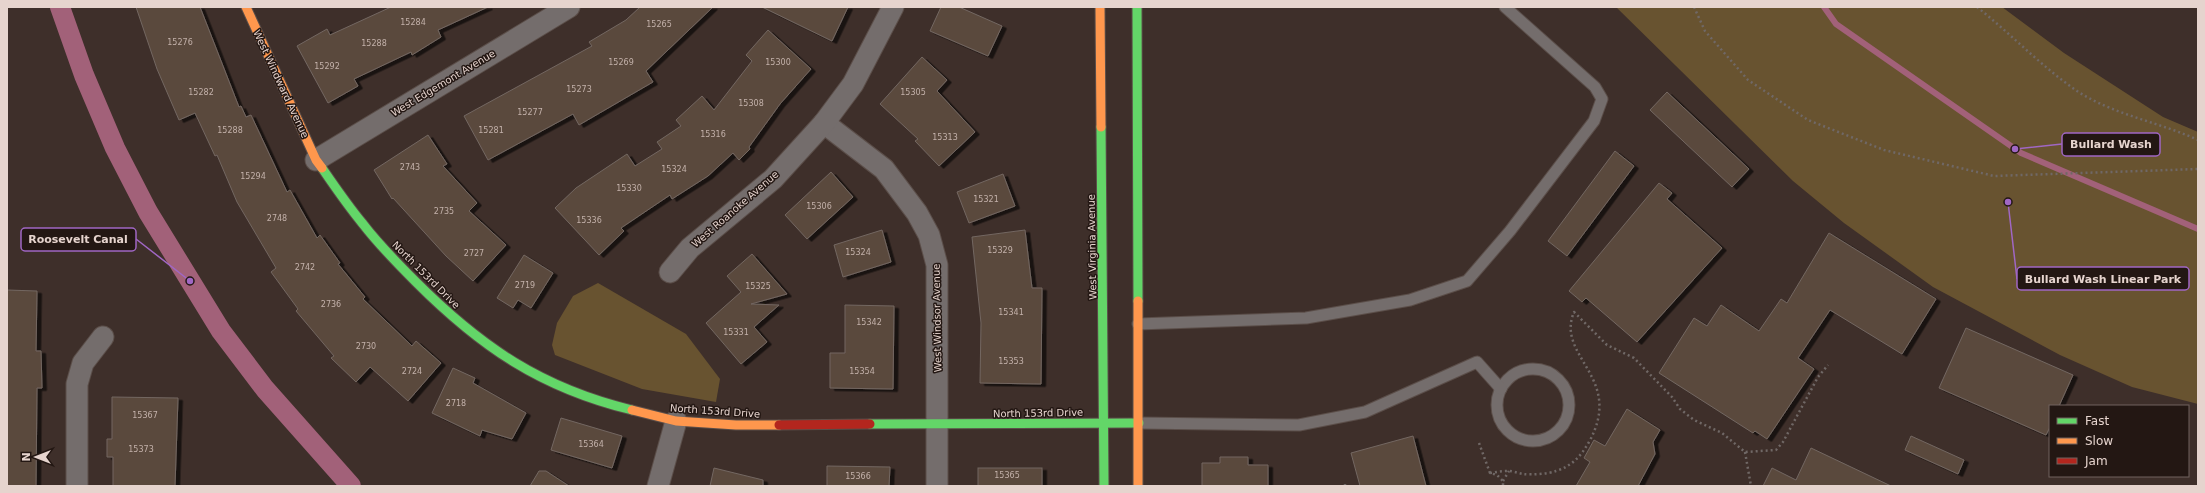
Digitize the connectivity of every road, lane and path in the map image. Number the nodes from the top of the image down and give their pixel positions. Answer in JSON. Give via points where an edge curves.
{"nodes":[{"id":1,"x":246,"y":7,"type":"edge"},
{"id":2,"x":569,"y":7,"type":"edge"},
{"id":3,"x":893,"y":7,"type":"edge"},
{"id":4,"x":1100,"y":7,"type":"edge"},
{"id":5,"x":1137,"y":7,"type":"edge"},
{"id":6,"x":1505,"y":7,"type":"edge"},
{"id":7,"x":1694,"y":7,"type":"edge"},
{"id":8,"x":1978,"y":7,"type":"edge"},
{"id":9,"x":824,"y":124,"type":"junction"},
{"id":10,"x":2198,"y":140,"type":"edge"},
{"id":11,"x":316,"y":160,"type":"junction"},
{"id":12,"x":2198,"y":168,"type":"edge"},
{"id":13,"x":670,"y":272,"type":"dead end"},
{"id":14,"x":1138,"y":324,"type":"junction"},
{"id":15,"x":103,"y":337,"type":"dead end"},
{"id":16,"x":1828,"y":365,"type":"dead end"},
{"id":17,"x":1501,"y":389,"type":"junction"},
{"id":18,"x":676,"y":421,"type":"junction"},
{"id":19,"x":1104,"y":423,"type":"junction"},
{"id":20,"x":1139,"y":423,"type":"junction"},
{"id":21,"x":938,"y":425,"type":"junction"},
{"id":22,"x":1478,"y":443,"type":"dead end"},
{"id":23,"x":1745,"y":452,"type":"junction"},
{"id":24,"x":1509,"y":471,"type":"junction"},
{"id":25,"x":1490,"y":473,"type":"junction"},
{"id":26,"x":1503,"y":482,"type":"junction"},
{"id":27,"x":76,"y":486,"type":"edge"},
{"id":28,"x":658,"y":486,"type":"edge"},
{"id":29,"x":937,"y":486,"type":"edge"},
{"id":30,"x":1104,"y":486,"type":"edge"},
{"id":31,"x":1138,"y":486,"type":"edge"},
{"id":32,"x":1503,"y":486,"type":"edge"},
{"id":33,"x":1751,"y":486,"type":"edge"}],
"edges":[{"from":1,"to":11,"type":"street","name":"West Windward Avenue"},
{"from":2,"to":11,"type":"street","name":"West Edgemont Avenue"},
{"from":3,"to":9,"type":"street","name":"West Roanoke Avenue","via":[[853,84]]},
{"from":4,"to":19,"type":"street","name":"West Virginia Avenue"},
{"from":5,"to":14,"type":"street"},
{"from":6,"to":14,"type":"lane","via":[[1595,87],[1602,99],[1594,121],[1510,231],[1467,281],[1410,300],[1306,318]]},
{"from":7,"to":12,"type":"path","via":[[1705,31],[1748,80],[1808,120],[1884,150],[1994,176]]},
{"from":8,"to":10,"type":"path","via":[[2078,91],[2114,109]]},
{"from":9,"to":13,"type":"street","name":"West Roanoke Avenue","via":[[773,179],[690,248]]},
{"from":9,"to":21,"type":"street","name":"West Windsor Avenue","via":[[884,169],[917,213],[929,235],[937,265]]},
{"from":11,"to":18,"type":"street","name":"North 153rd Drive","via":[[363,225],[400,266],[449,315],[500,355],[549,382],[602,403]]},
{"from":14,"to":20,"type":"street"},
{"from":15,"to":27,"type":"street","via":[[83,364],[77,384]]},
{"from":16,"to":23,"type":"path","via":[[1818,377],[1783,442],[1776,450],[1765,453]]},
{"from":17,"to":17,"type":"lane","via":[[1498,413],[1511,433],[1521,439],[1533,441],[1554,434],[1562,426],[1569,405],[1567,393],[1553,374],[1530,369],[1518,372],[1508,379]]},
{"from":17,"to":20,"type":"lane","via":[[1477,362],[1365,412],[1299,425]]},
{"from":18,"to":21,"type":"street","name":"North 153rd Drive","via":[[736,425]]},
{"from":18,"to":28,"type":"street"},
{"from":19,"to":20,"type":"street","name":"North 153rd Drive"},
{"from":19,"to":21,"type":"street","name":"North 153rd Drive"},
{"from":19,"to":30,"type":"street","name":"West Virginia Avenue"},
{"from":20,"to":31,"type":"street"},
{"from":21,"to":29,"type":"street","name":"West Windsor Avenue"},
{"from":22,"to":25,"type":"path"},
{"from":23,"to":24,"type":"path","via":[[1722,433],[1694,420],[1680,409],[1672,397],[1634,358],[1607,345],[1574,312],[1571,319],[1572,336],[1599,390],[1600,410],[1597,426],[1579,458],[1556,472],[1524,474]]},
{"from":23,"to":33,"type":"path"},
{"from":24,"to":25,"type":"path"},
{"from":24,"to":26,"type":"path"},
{"from":25,"to":26,"type":"path","via":[[1497,475]]},
{"from":26,"to":32,"type":"path"}]}
